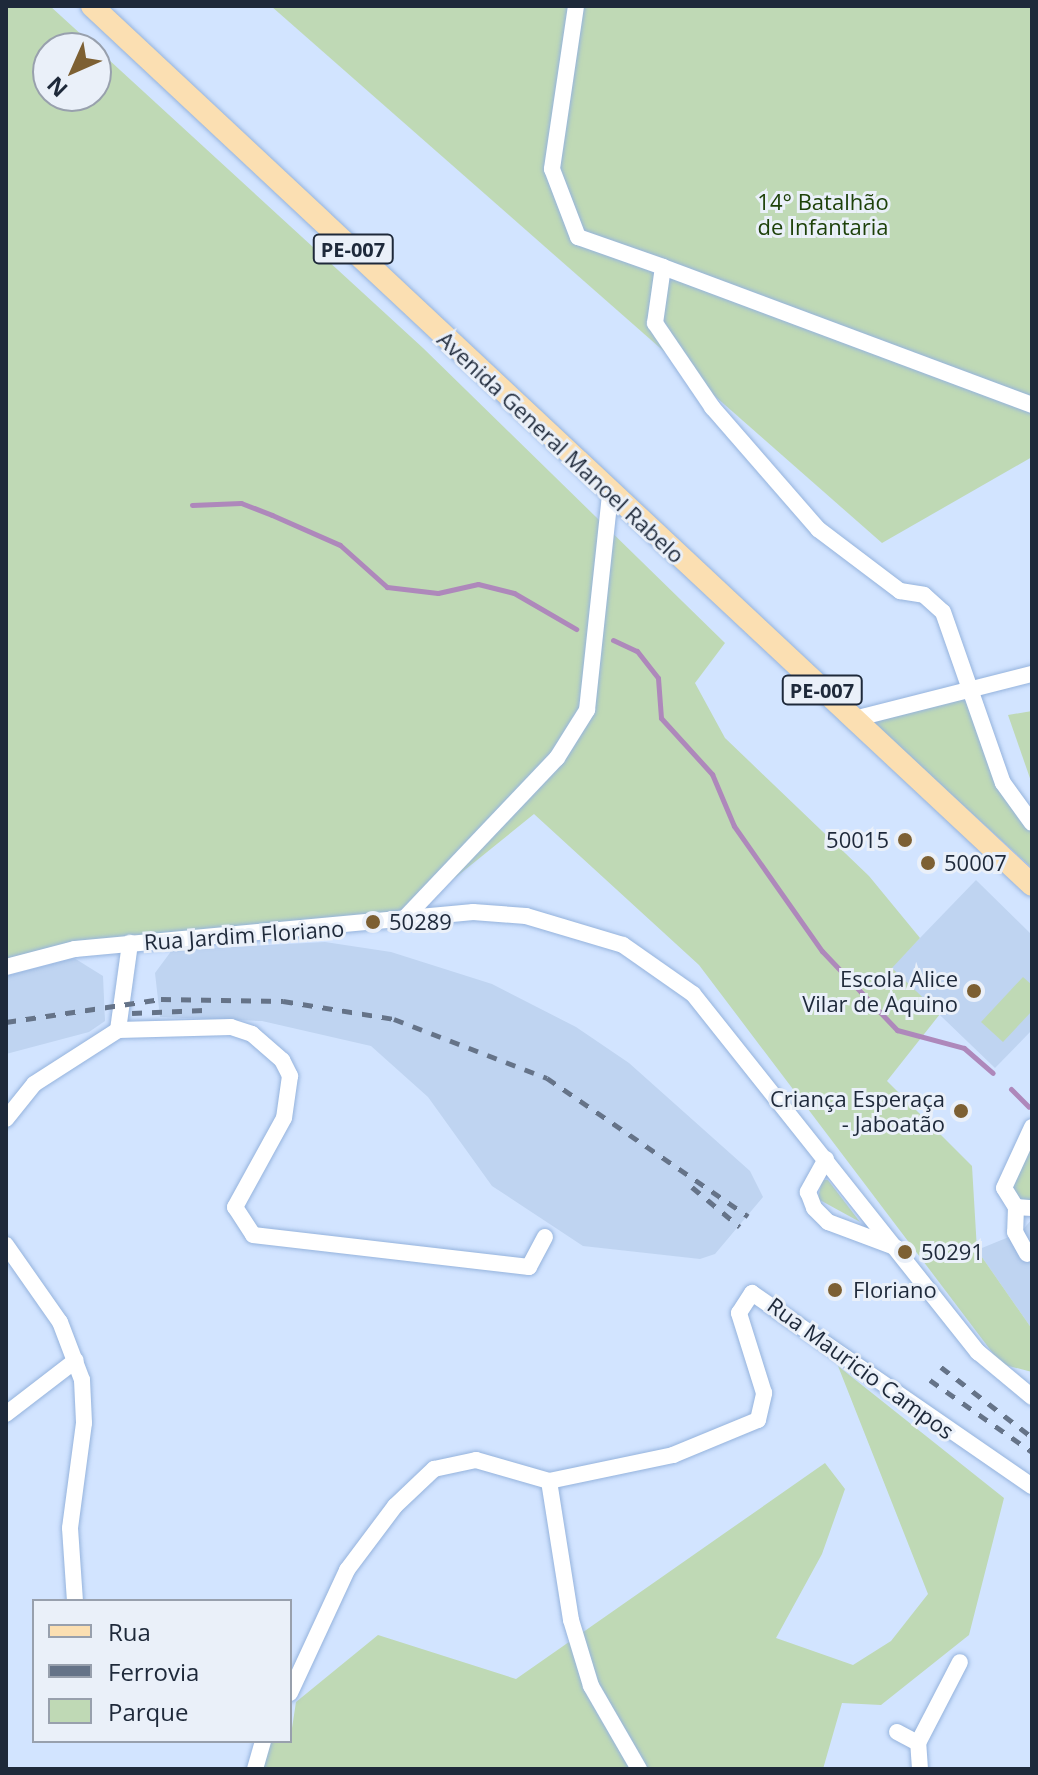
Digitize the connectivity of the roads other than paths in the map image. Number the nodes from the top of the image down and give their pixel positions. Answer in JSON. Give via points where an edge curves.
{"nodes":[{"id":1,"x":92,"y":6,"type":"edge"},
{"id":2,"x":576,"y":6,"type":"edge"},
{"id":3,"x":663,"y":267,"type":"junction"},
{"id":4,"x":1032,"y":405,"type":"edge"},
{"id":5,"x":610,"y":495,"type":"junction"},
{"id":6,"x":1032,"y":674,"type":"edge"},
{"id":7,"x":974,"y":691,"type":"junction"},
{"id":8,"x":854,"y":719,"type":"junction"},
{"id":9,"x":1032,"y":823,"type":"edge"},
{"id":10,"x":1032,"y":885,"type":"edge"},
{"id":11,"x":404,"y":919,"type":"junction"},
{"id":12,"x":130,"y":943,"type":"junction"},
{"id":13,"x":6,"y":967,"type":"edge"},
{"id":14,"x":118,"y":1030,"type":"junction"},
{"id":15,"x":6,"y":1119,"type":"edge"},
{"id":16,"x":1032,"y":1127,"type":"edge"},
{"id":17,"x":826,"y":1159,"type":"junction"},
{"id":18,"x":1024,"y":1208,"type":"edge"},
{"id":19,"x":545,"y":1237,"type":"dead end"},
{"id":20,"x":6,"y":1245,"type":"edge"},
{"id":21,"x":895,"y":1247,"type":"junction"},
{"id":22,"x":1027,"y":1254,"type":"dead end"},
{"id":23,"x":76,"y":1360,"type":"junction"},
{"id":24,"x":1032,"y":1397,"type":"edge"},
{"id":25,"x":6,"y":1414,"type":"edge"},
{"id":26,"x":549,"y":1481,"type":"junction"},
{"id":27,"x":1032,"y":1486,"type":"edge"},
{"id":28,"x":75,"y":1599,"type":"edge"},
{"id":29,"x":960,"y":1662,"type":"dead end"},
{"id":30,"x":292,"y":1689,"type":"edge"},
{"id":31,"x":897,"y":1732,"type":"dead end"},
{"id":32,"x":262,"y":1743,"type":"edge"},
{"id":33,"x":918,"y":1743,"type":"junction"},
{"id":34,"x":255,"y":1769,"type":"edge"},
{"id":35,"x":639,"y":1769,"type":"edge"},
{"id":36,"x":920,"y":1769,"type":"edge"}],
"edges":[{"from":1,"to":5,"type":"main road","name":"Avenida General Manoel Rabelo","number":"PE-007"},
{"from":2,"to":3,"type":"street","via":[[552,169],[578,237]]},
{"from":3,"to":4,"type":"street"},
{"from":3,"to":7,"type":"street","via":[[655,323],[712,407],[818,529],[900,591],[924,595],[943,612]]},
{"from":5,"to":8,"type":"main road","name":"Avenida General Manoel Rabelo","number":"PE-007"},
{"from":5,"to":11,"type":"street","via":[[587,710],[557,758]]},
{"from":6,"to":7,"type":"street"},
{"from":7,"to":8,"type":"street"},
{"from":7,"to":9,"type":"street","via":[[1003,783]]},
{"from":8,"to":10,"type":"main road","name":"Avenida General Manoel Rabelo","number":"PE-007"},
{"from":11,"to":12,"type":"street","name":"Rua Jardim Floriano"},
{"from":11,"to":17,"type":"street","name":"Rua Jardim Floriano","via":[[526,916],[623,945],[693,994]]},
{"from":12,"to":13,"type":"street","name":"Rua Jardim Floriano"},
{"from":12,"to":14,"type":"street","name":"Rua Jardim Floriano"},
{"from":14,"to":15,"type":"street","via":[[34,1084]]},
{"from":14,"to":19,"type":"street","via":[[231,1027],[252,1034],[282,1060],[290,1076],[284,1118],[235,1207],[253,1235],[529,1267]]},
{"from":16,"to":18,"type":"street","via":[[1005,1179],[1004,1193]]},
{"from":17,"to":21,"type":"street","name":"Rua Jardim Floriano"},
{"from":17,"to":21,"type":"street","via":[[808,1192],[814,1208],[841,1228]]},
{"from":18,"to":22,"type":"street","via":[[1015,1232]]},
{"from":20,"to":23,"type":"street","via":[[60,1322]]},
{"from":21,"to":24,"type":"street","name":"Rua Jardim Floriano","via":[[978,1352]]},
{"from":23,"to":25,"type":"street"},
{"from":23,"to":28,"type":"street","via":[[85,1400],[70,1528]]},
{"from":26,"to":27,"type":"street","name":"Rua Mauricio Campos","via":[[673,1455],[758,1420],[764,1393],[739,1313],[747,1296],[759,1293]]},
{"from":26,"to":30,"type":"street","name":"Rua Mauricio Campos","via":[[476,1460],[434,1469],[347,1570]]},
{"from":26,"to":35,"type":"street","via":[[571,1620],[591,1686]]},
{"from":29,"to":33,"type":"street"},
{"from":31,"to":33,"type":"street"},
{"from":32,"to":34,"type":"street"},
{"from":33,"to":36,"type":"street"}]}
